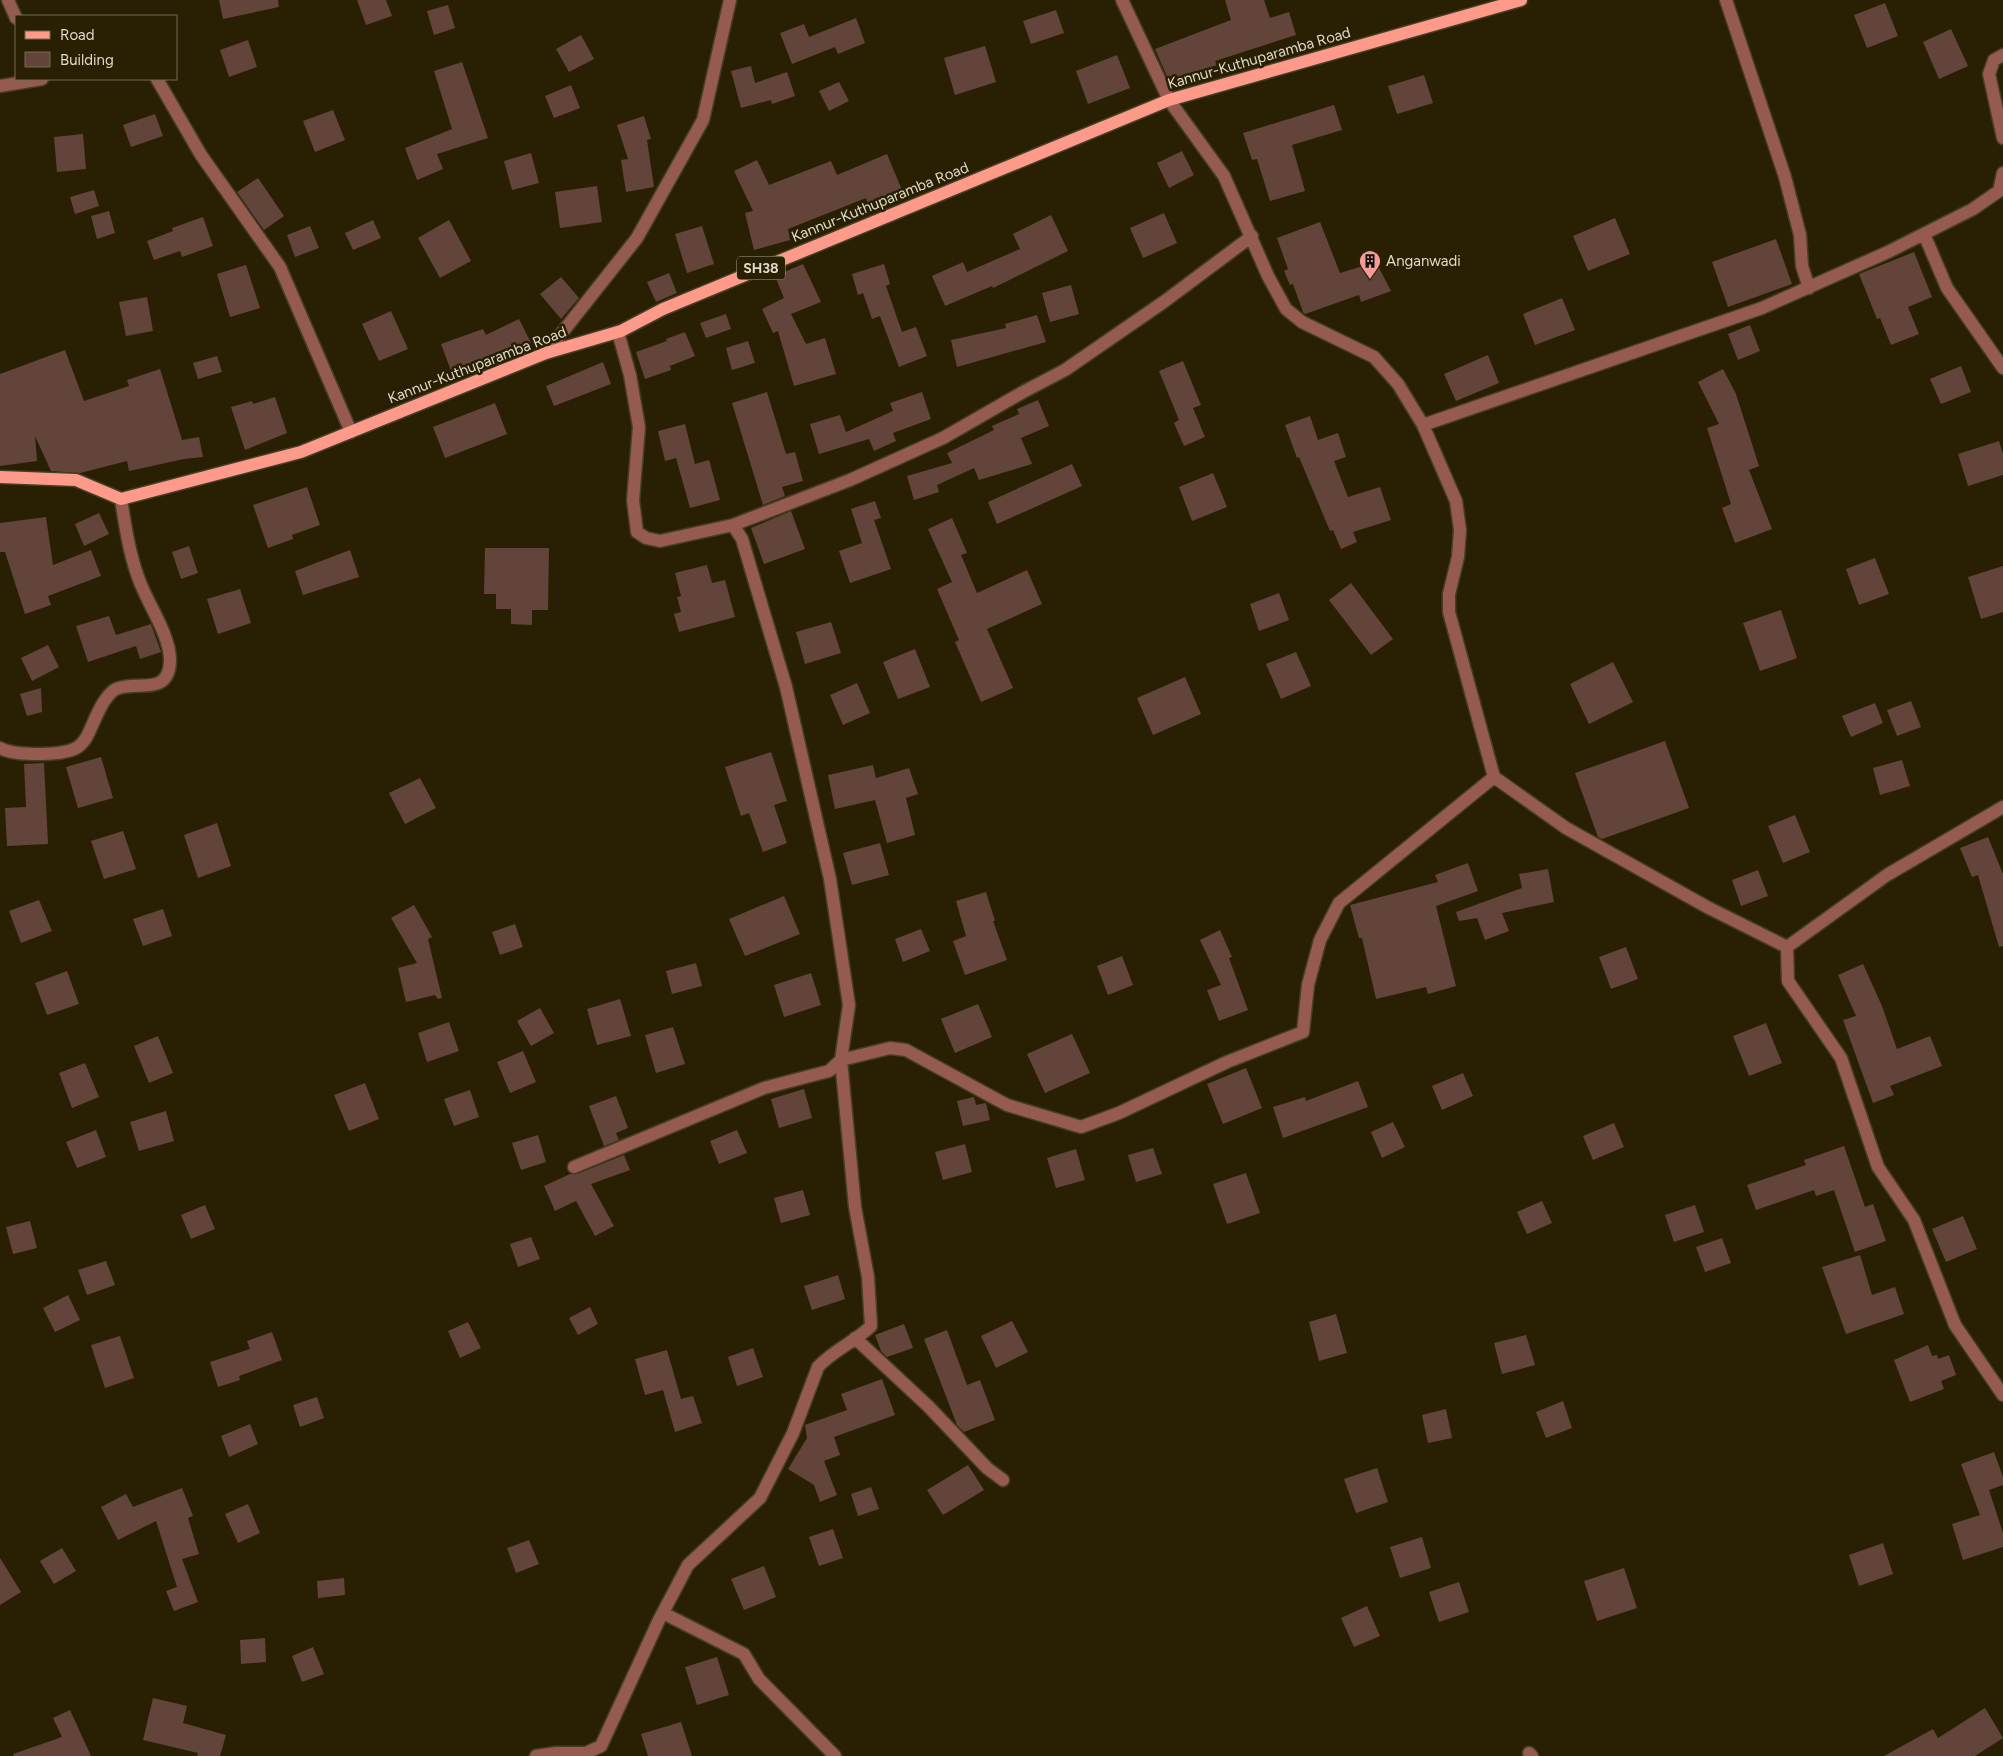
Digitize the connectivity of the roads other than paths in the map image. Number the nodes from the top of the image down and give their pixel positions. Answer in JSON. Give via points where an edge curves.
{"nodes":[{"id":1,"x":8,"y":0,"type":"edge"},
{"id":2,"x":730,"y":0,"type":"edge"},
{"id":3,"x":1122,"y":0,"type":"edge"},
{"id":4,"x":1520,"y":0,"type":"edge"},
{"id":5,"x":1726,"y":0,"type":"edge"},
{"id":6,"x":15,"y":16,"type":"edge"},
{"id":7,"x":2003,"y":55,"type":"edge"},
{"id":8,"x":39,"y":80,"type":"edge"},
{"id":9,"x":158,"y":80,"type":"edge"},
{"id":10,"x":0,"y":86,"type":"edge"},
{"id":11,"x":1170,"y":100,"type":"junction"},
{"id":12,"x":2003,"y":138,"type":"edge"},
{"id":13,"x":2003,"y":173,"type":"edge"},
{"id":14,"x":1924,"y":234,"type":"junction"},
{"id":15,"x":1252,"y":236,"type":"junction"},
{"id":16,"x":1809,"y":288,"type":"junction"},
{"id":17,"x":618,"y":332,"type":"junction"},
{"id":18,"x":546,"y":353,"type":"junction"},
{"id":19,"x":2003,"y":368,"type":"edge"},
{"id":20,"x":1423,"y":424,"type":"junction"},
{"id":21,"x":352,"y":432,"type":"junction"},
{"id":22,"x":0,"y":477,"type":"edge"},
{"id":23,"x":121,"y":499,"type":"junction"},
{"id":24,"x":734,"y":525,"type":"junction"},
{"id":25,"x":0,"y":748,"type":"edge"},
{"id":26,"x":1494,"y":777,"type":"junction"},
{"id":27,"x":2003,"y":807,"type":"edge"},
{"id":28,"x":1787,"y":947,"type":"junction"},
{"id":29,"x":842,"y":1060,"type":"junction"},
{"id":30,"x":574,"y":1167,"type":"dead end"},
{"id":31,"x":855,"y":1338,"type":"junction"},
{"id":32,"x":2003,"y":1395,"type":"edge"},
{"id":33,"x":1003,"y":1480,"type":"dead end"},
{"id":34,"x":663,"y":1613,"type":"junction"},
{"id":35,"x":588,"y":1755,"type":"edge"},
{"id":36,"x":536,"y":1756,"type":"edge"},
{"id":37,"x":835,"y":1756,"type":"edge"}],
"edges":[{"from":1,"to":6,"type":"street"},
{"from":2,"to":18,"type":"street","via":[[703,120],[637,238]]},
{"from":3,"to":11,"type":"street"},
{"from":4,"to":11,"type":"main road","name":"Kannur-Kuthuparamba Road","number":"SH38"},
{"from":5,"to":16,"type":"street","via":[[1784,176],[1800,235],[1802,266]]},
{"from":7,"to":12,"type":"street","via":[[1994,60],[1989,74]]},
{"from":8,"to":10,"type":"street"},
{"from":9,"to":21,"type":"street","via":[[201,155],[280,266]]},
{"from":11,"to":15,"type":"street","via":[[1224,176]]},
{"from":11,"to":17,"type":"main road","name":"Kannur-Kuthuparamba Road","number":"SH38","via":[[663,309]]},
{"from":13,"to":14,"type":"street","via":[[1998,191],[1973,209]]},
{"from":14,"to":16,"type":"street"},
{"from":14,"to":19,"type":"street","via":[[1947,288]]},
{"from":15,"to":20,"type":"street","via":[[1286,309],[1302,322],[1374,357],[1398,384]]},
{"from":15,"to":24,"type":"street","via":[[1065,370],[943,438],[850,480]]},
{"from":16,"to":20,"type":"street","via":[[1762,308]]},
{"from":17,"to":18,"type":"main road","name":"Kannur-Kuthuparamba Road","number":"SH38"},
{"from":17,"to":24,"type":"street","via":[[639,427],[633,500],[637,532],[660,541]]},
{"from":18,"to":21,"type":"main road","name":"Kannur-Kuthuparamba Road","number":"SH38"},
{"from":20,"to":26,"type":"street","via":[[1456,501],[1460,530],[1449,612]]},
{"from":21,"to":23,"type":"main road","name":"Kannur-Kuthuparamba Road","number":"SH38","via":[[301,452]]},
{"from":22,"to":23,"type":"main road","via":[[76,480]]},
{"from":23,"to":25,"type":"street","via":[[138,577],[162,628],[170,661],[166,675],[161,683],[115,690],[107,696],[86,742],[77,749],[59,754],[33,754]]},
{"from":24,"to":29,"type":"street","via":[[742,538],[786,686],[830,879],[849,1005]]},
{"from":26,"to":28,"type":"street","via":[[1566,828],[1707,907]]},
{"from":26,"to":29,"type":"street","via":[[1339,903],[1320,940],[1308,985],[1303,1032],[1227,1062],[1119,1113],[1081,1127],[1007,1105],[906,1050],[890,1048]]},
{"from":27,"to":28,"type":"street","via":[[1887,874]]},
{"from":28,"to":32,"type":"street","via":[[1788,981],[1841,1058],[1878,1167],[1914,1220],[1956,1325]]},
{"from":29,"to":30,"type":"street","via":[[828,1071],[764,1088]]},
{"from":29,"to":31,"type":"street","via":[[855,1207],[872,1307],[871,1326]]},
{"from":31,"to":33,"type":"street"},
{"from":31,"to":34,"type":"street","via":[[824,1359],[818,1367],[793,1433],[760,1498],[688,1565]]},
{"from":34,"to":35,"type":"street","via":[[610,1731],[601,1746]]},
{"from":34,"to":37,"type":"street","via":[[744,1654],[759,1679]]},
{"from":35,"to":36,"type":"street"}]}
